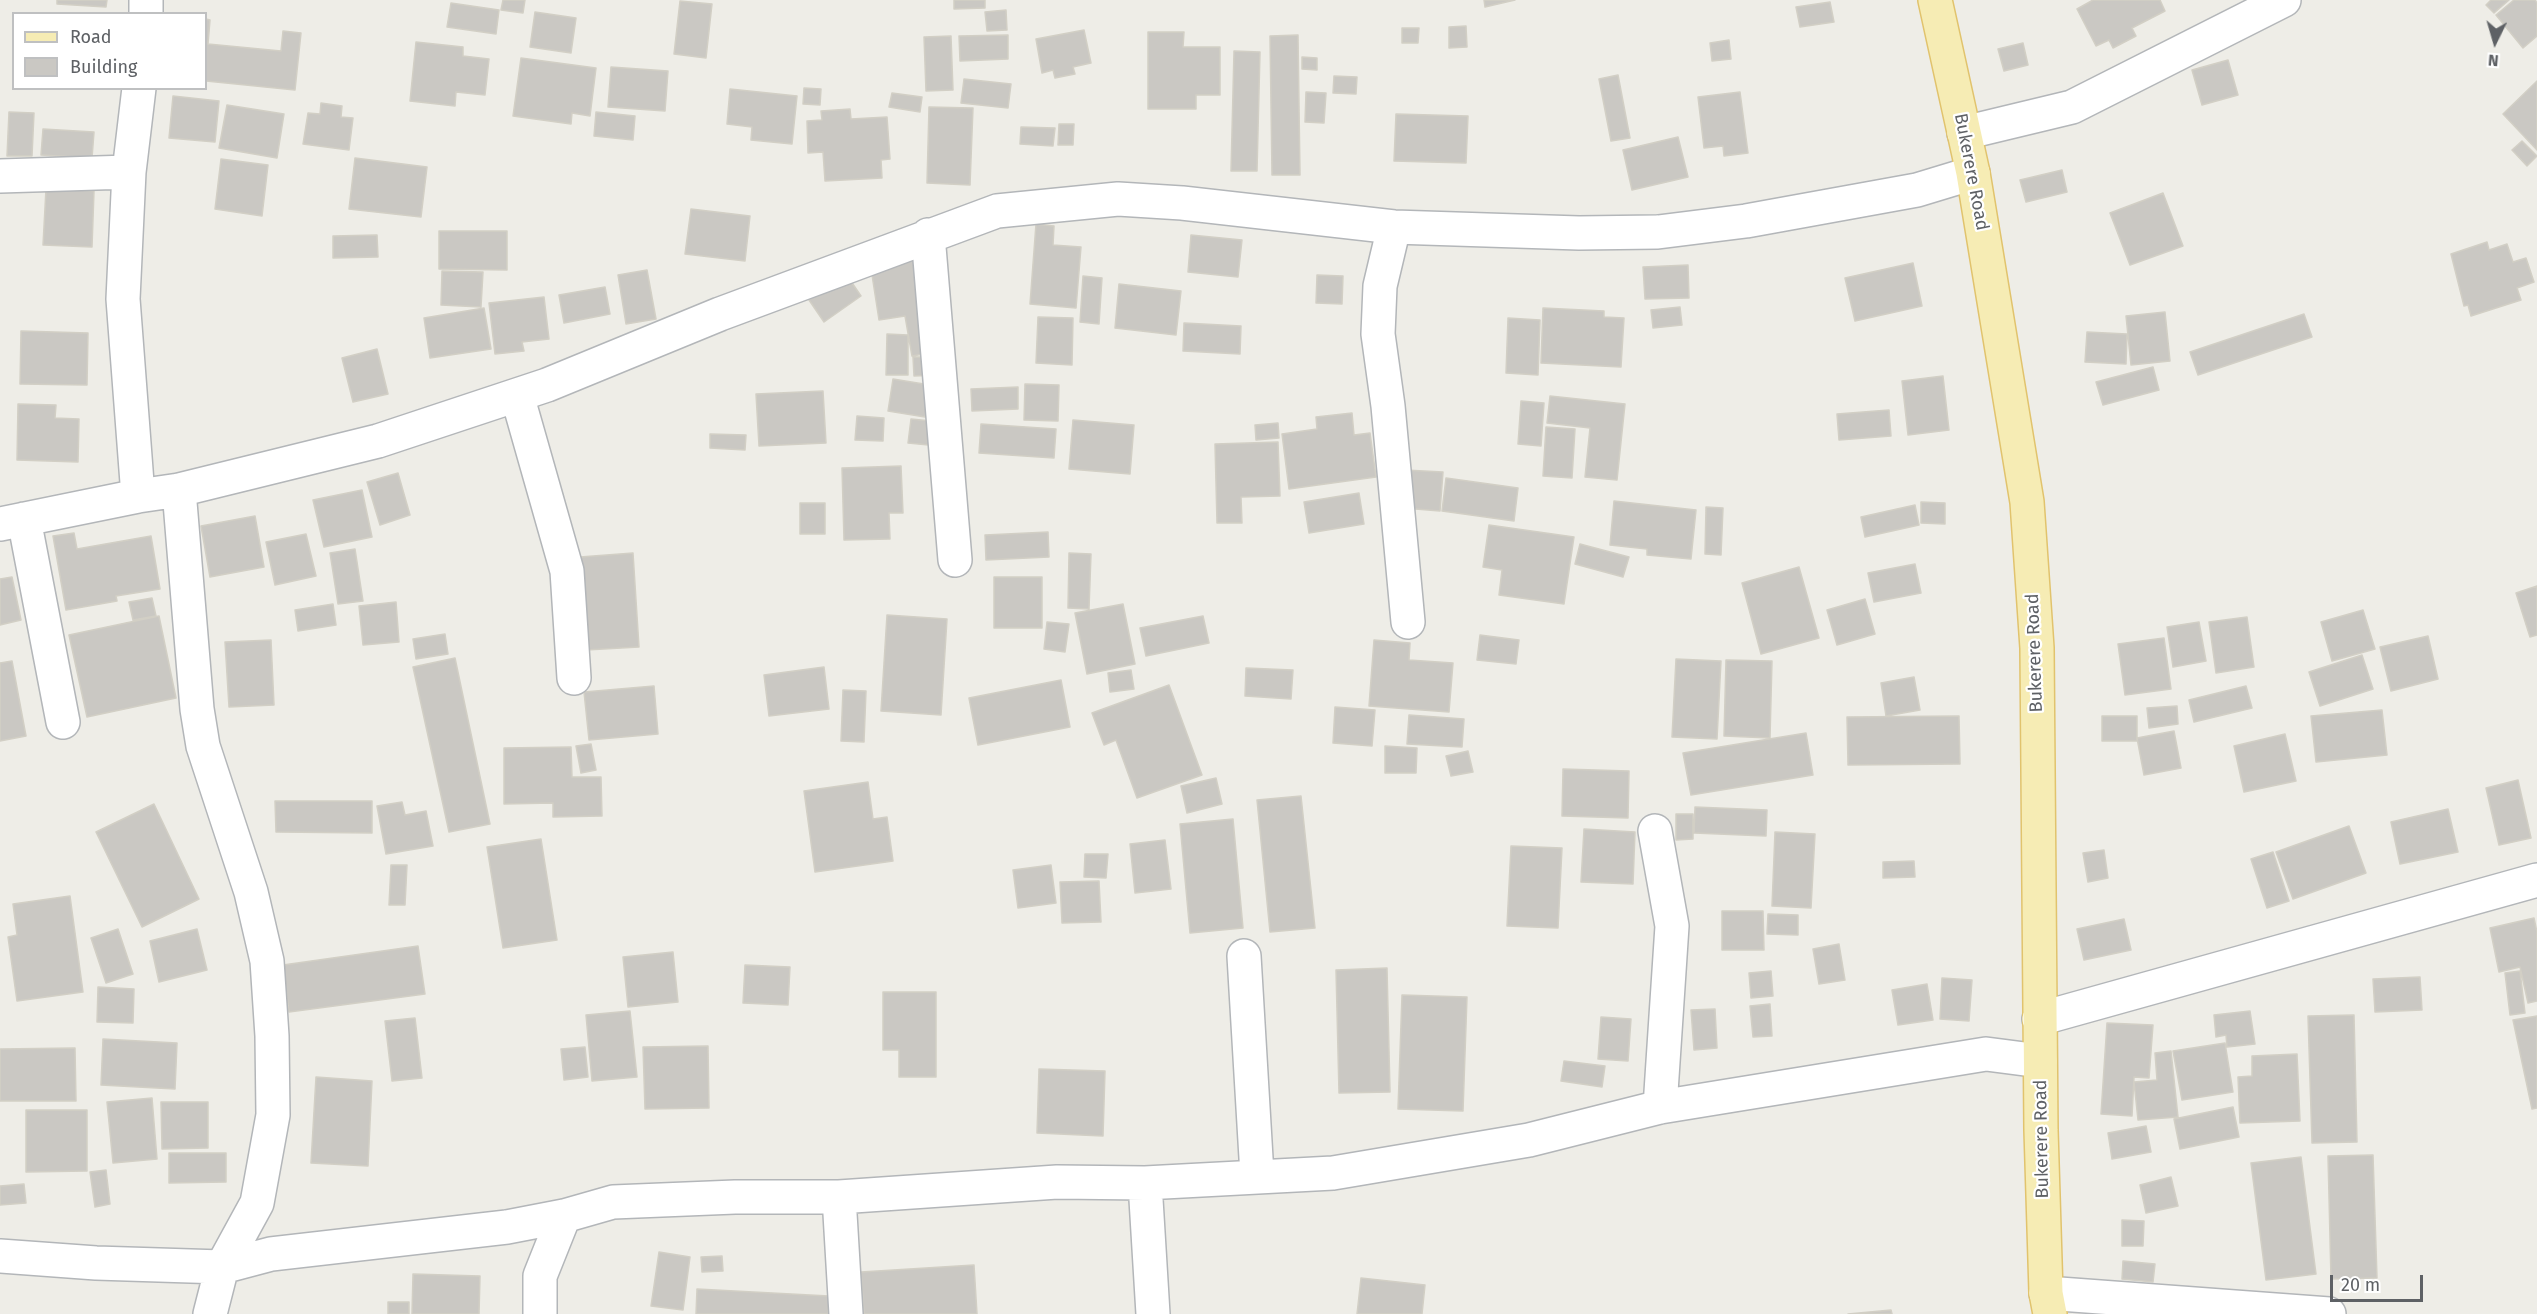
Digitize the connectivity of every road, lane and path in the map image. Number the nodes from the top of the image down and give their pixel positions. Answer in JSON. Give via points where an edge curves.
{"nodes":[{"id":1,"x":1935,"y":0,"type":"edge"},
{"id":2,"x":2284,"y":0,"type":"edge"},
{"id":3,"x":139,"y":90,"type":"edge"},
{"id":4,"x":1964,"y":133,"type":"junction"},
{"id":5,"x":129,"y":172,"type":"junction"},
{"id":6,"x":1973,"y":173,"type":"junction"},
{"id":7,"x":0,"y":176,"type":"edge"},
{"id":8,"x":1394,"y":227,"type":"junction"},
{"id":9,"x":928,"y":235,"type":"junction"},
{"id":10,"x":517,"y":395,"type":"junction"},
{"id":11,"x":178,"y":490,"type":"junction"},
{"id":12,"x":138,"y":496,"type":"junction"},
{"id":13,"x":12,"y":522,"type":"edge"},
{"id":14,"x":955,"y":561,"type":"dead end"},
{"id":15,"x":1408,"y":622,"type":"dead end"},
{"id":16,"x":574,"y":678,"type":"dead end"},
{"id":17,"x":63,"y":722,"type":"dead end"},
{"id":18,"x":1655,"y":831,"type":"dead end"},
{"id":19,"x":2537,"y":880,"type":"edge"},
{"id":20,"x":1244,"y":956,"type":"dead end"},
{"id":21,"x":2039,"y":1019,"type":"junction"},
{"id":22,"x":2040,"y":1060,"type":"junction"},
{"id":23,"x":1660,"y":1107,"type":"junction"},
{"id":24,"x":1257,"y":1176,"type":"junction"},
{"id":25,"x":1145,"y":1183,"type":"junction"},
{"id":26,"x":839,"y":1197,"type":"junction"},
{"id":27,"x":564,"y":1216,"type":"junction"},
{"id":28,"x":0,"y":1256,"type":"edge"},
{"id":29,"x":222,"y":1267,"type":"junction"},
{"id":30,"x":2048,"y":1303,"type":"edge"},
{"id":31,"x":210,"y":1314,"type":"edge"},
{"id":32,"x":540,"y":1314,"type":"edge"},
{"id":33,"x":846,"y":1314,"type":"edge"},
{"id":34,"x":1153,"y":1314,"type":"edge"},
{"id":35,"x":2329,"y":1314,"type":"edge"}],
"edges":[{"from":1,"to":4,"type":"main road","name":"Bukerere Road"},
{"from":2,"to":4,"type":"street","via":[[2072,107]]},
{"from":3,"to":5,"type":"street"},
{"from":4,"to":6,"type":"main road","name":"Bukerere Road"},
{"from":5,"to":7,"type":"street"},
{"from":5,"to":12,"type":"street","via":[[123,299]]},
{"from":6,"to":8,"type":"street","via":[[1917,190],[1746,221],[1658,232]]},
{"from":6,"to":21,"type":"main road","name":"Bukerere Road","via":[[2027,502],[2037,648]]},
{"from":8,"to":9,"type":"street","via":[[1118,199],[997,211]]},
{"from":8,"to":15,"type":"street","via":[[1380,286],[1378,334]]},
{"from":9,"to":10,"type":"street"},
{"from":9,"to":14,"type":"street"},
{"from":10,"to":11,"type":"street","via":[[378,441]]},
{"from":10,"to":16,"type":"street","via":[[567,571]]},
{"from":11,"to":12,"type":"street"},
{"from":11,"to":29,"type":"street","via":[[197,709],[204,746],[228,814],[267,961],[272,1036],[273,1115],[257,1203]]},
{"from":12,"to":13,"type":"street"},
{"from":13,"to":17,"type":"street"},
{"from":18,"to":23,"type":"street","via":[[1672,926]]},
{"from":19,"to":21,"type":"street"},
{"from":20,"to":24,"type":"street"},
{"from":21,"to":22,"type":"main road","name":"Bukerere Road"},
{"from":22,"to":23,"type":"street","via":[[1986,1054]]},
{"from":22,"to":30,"type":"main road","name":"Bukerere Road"},
{"from":23,"to":24,"type":"street","via":[[1529,1140],[1332,1173]]},
{"from":24,"to":25,"type":"street"},
{"from":25,"to":26,"type":"street","via":[[1057,1182]]},
{"from":25,"to":34,"type":"street"},
{"from":26,"to":27,"type":"street","via":[[613,1202]]},
{"from":26,"to":33,"type":"street"},
{"from":27,"to":29,"type":"street","via":[[507,1227],[271,1254]]},
{"from":27,"to":32,"type":"street","via":[[540,1275]]},
{"from":28,"to":29,"type":"street"},
{"from":29,"to":31,"type":"street"},
{"from":30,"to":35,"type":"street"}]}
